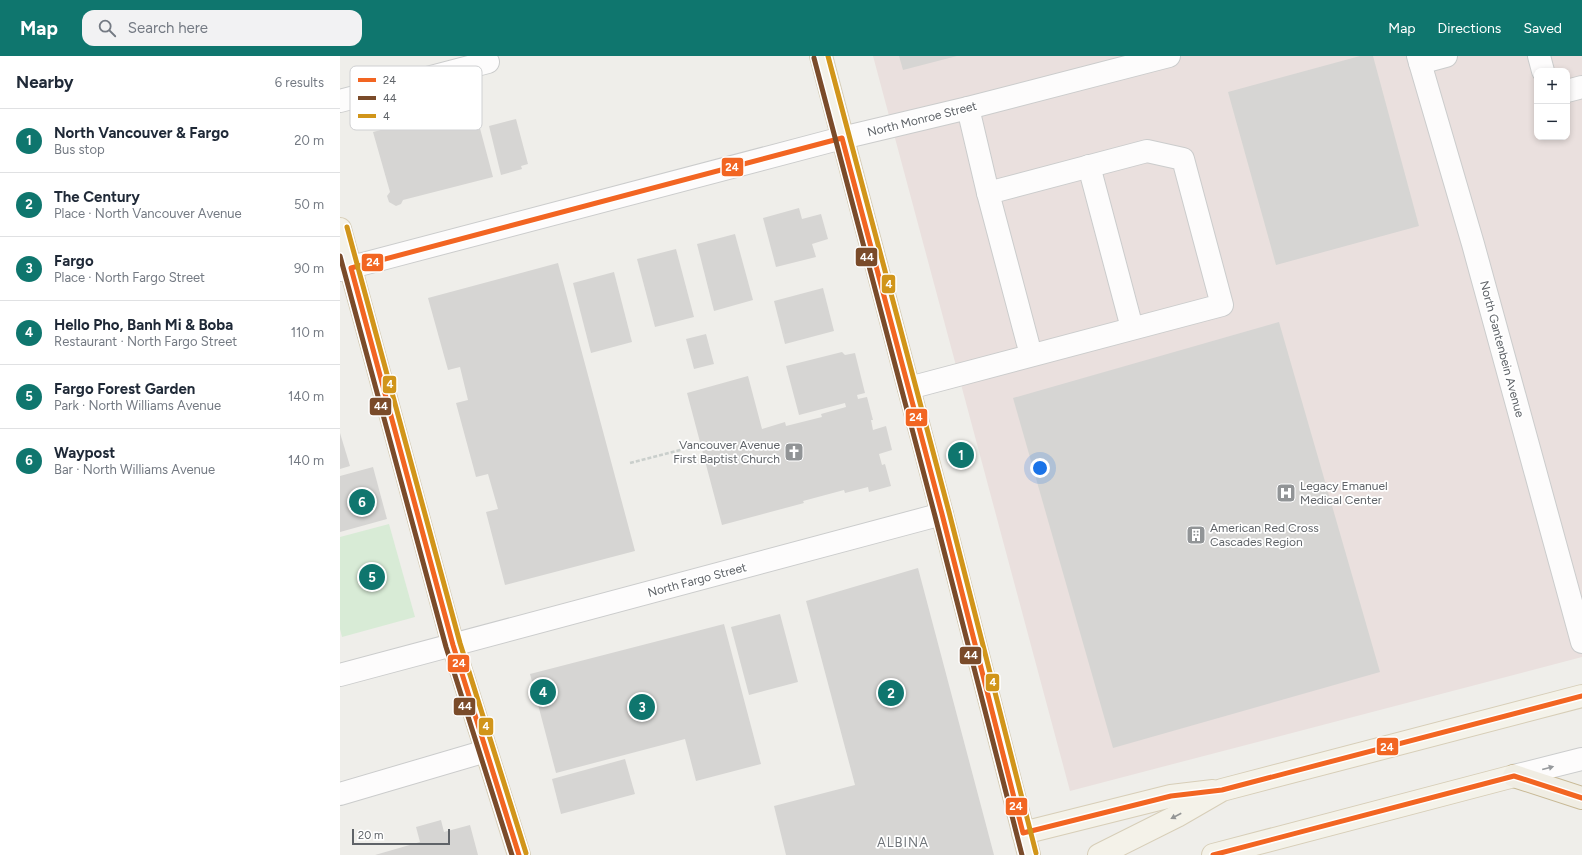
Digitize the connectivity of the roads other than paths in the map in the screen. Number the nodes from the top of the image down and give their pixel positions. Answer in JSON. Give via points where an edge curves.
{"nodes":[{"id":1,"x":821,"y":56,"type":"edge"},
{"id":2,"x":1169,"y":56,"type":"edge"},
{"id":3,"x":1446,"y":56,"type":"edge"},
{"id":4,"x":1539,"y":56,"type":"edge"},
{"id":5,"x":1419,"y":59,"type":"edge"},
{"id":6,"x":488,"y":62,"type":"dead end"},
{"id":7,"x":473,"y":66,"type":"edge"},
{"id":8,"x":1542,"y":68,"type":"edge"},
{"id":9,"x":1582,"y":87,"type":"edge"},
{"id":10,"x":1570,"y":90,"type":"edge"},
{"id":11,"x":350,"y":98,"type":"edge"},
{"id":12,"x":340,"y":101,"type":"edge"},
{"id":13,"x":968,"y":108,"type":"junction"},
{"id":14,"x":842,"y":138,"type":"junction"},
{"id":15,"x":1089,"y":166,"type":"junction"},
{"id":16,"x":988,"y":193,"type":"junction"},
{"id":17,"x":340,"y":229,"type":"edge"},
{"id":18,"x":345,"y":269,"type":"edge"},
{"id":19,"x":1132,"y":328,"type":"junction"},
{"id":20,"x":1031,"y":355,"type":"junction"},
{"id":21,"x":909,"y":388,"type":"junction"},
{"id":22,"x":942,"y":514,"type":"junction"},
{"id":23,"x":1582,"y":642,"type":"edge"},
{"id":24,"x":453,"y":645,"type":"junction"},
{"id":25,"x":340,"y":675,"type":"edge"},
{"id":26,"x":1582,"y":696,"type":"edge"},
{"id":27,"x":486,"y":751,"type":"junction"},
{"id":28,"x":1582,"y":759,"type":"edge"},
{"id":29,"x":1514,"y":776,"type":"junction"},
{"id":30,"x":1222,"y":790,"type":"junction"},
{"id":31,"x":340,"y":794,"type":"edge"},
{"id":32,"x":1582,"y":798,"type":"edge"},
{"id":33,"x":1023,"y":833,"type":"junction"},
{"id":34,"x":519,"y":855,"type":"edge"},
{"id":35,"x":1029,"y":855,"type":"edge"},
{"id":36,"x":1099,"y":855,"type":"edge"},
{"id":37,"x":1213,"y":855,"type":"edge"}],
"edges":[{"from":1,"to":14,"type":"main road"},
{"from":2,"to":13,"type":"street","name":"North Monroe Street"},
{"from":3,"to":5,"type":"street"},
{"from":4,"to":8,"type":"street"},
{"from":5,"to":23,"type":"street","name":"North Gantenbein Avenue","via":[[1473,244]]},
{"from":6,"to":7,"type":"street"},
{"from":9,"to":10,"type":"street"},
{"from":11,"to":12,"type":"street"},
{"from":13,"to":14,"type":"street","name":"North Monroe Street"},
{"from":13,"to":16,"type":"street"},
{"from":14,"to":18,"type":"street","name":"North Monroe Street"},
{"from":14,"to":21,"type":"main road"},
{"from":15,"to":16,"type":"street"},
{"from":15,"to":19,"type":"street"},
{"from":15,"to":19,"type":"street","via":[[1147,151],[1183,159],[1220,297],[1222,305]]},
{"from":16,"to":20,"type":"street"},
{"from":17,"to":18,"type":"main road"},
{"from":18,"to":24,"type":"main road"},
{"from":19,"to":20,"type":"street"},
{"from":20,"to":21,"type":"street"},
{"from":21,"to":22,"type":"main road"},
{"from":22,"to":24,"type":"street","name":"North Fargo Street"},
{"from":22,"to":33,"type":"main road"},
{"from":24,"to":25,"type":"street","name":"North Fargo Street"},
{"from":24,"to":27,"type":"main road"},
{"from":26,"to":30,"type":"main road"},
{"from":27,"to":31,"type":"street"},
{"from":27,"to":34,"type":"main road"},
{"from":29,"to":28,"type":"street","one_way":true},
{"from":29,"to":32,"type":"highway"},
{"from":29,"to":37,"type":"main road"},
{"from":30,"to":33,"type":"main road","via":[[1171,796]]},
{"from":30,"to":36,"type":"main road","one_way":true,"via":[[1178,816]]},
{"from":33,"to":35,"type":"main road"}]}
